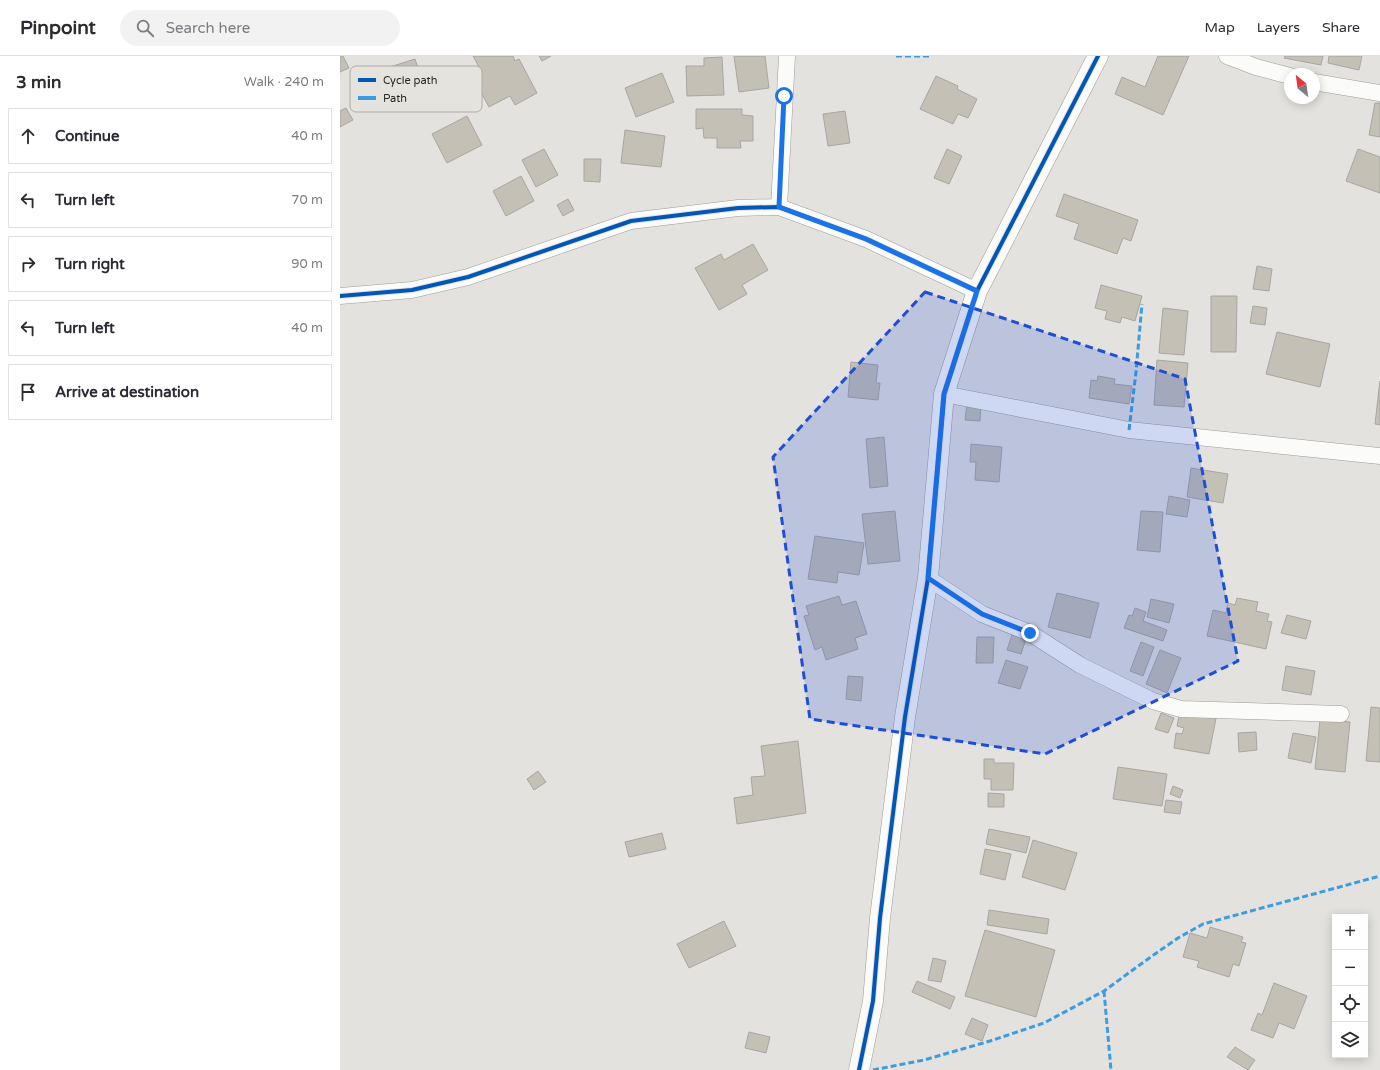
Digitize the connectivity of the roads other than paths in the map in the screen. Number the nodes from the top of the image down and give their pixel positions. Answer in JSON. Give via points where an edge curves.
{"nodes":[{"id":1,"x":787,"y":56,"type":"edge"},
{"id":2,"x":1098,"y":56,"type":"edge"},
{"id":3,"x":1227,"y":56,"type":"edge"},
{"id":4,"x":1284,"y":74,"type":"edge"},
{"id":5,"x":1320,"y":83,"type":"edge"},
{"id":6,"x":1380,"y":93,"type":"edge"},
{"id":7,"x":779,"y":207,"type":"junction"},
{"id":8,"x":977,"y":291,"type":"junction"},
{"id":9,"x":340,"y":296,"type":"edge"},
{"id":10,"x":944,"y":394,"type":"junction"},
{"id":11,"x":1380,"y":456,"type":"edge"},
{"id":12,"x":928,"y":578,"type":"junction"},
{"id":13,"x":1341,"y":714,"type":"dead end"},
{"id":14,"x":859,"y":1070,"type":"edge"}],
"edges":[{"from":1,"to":7,"type":"street"},
{"from":2,"to":8,"type":"street"},
{"from":3,"to":4,"type":"street"},
{"from":5,"to":6,"type":"street"},
{"from":7,"to":8,"type":"street","via":[[866,239]]},
{"from":7,"to":9,"type":"street","via":[[738,208],[631,221],[468,277],[412,290]]},
{"from":8,"to":10,"type":"street"},
{"from":10,"to":11,"type":"street","via":[[1129,430]]},
{"from":10,"to":12,"type":"street"},
{"from":12,"to":13,"type":"street","via":[[982,614],[1030,633],[1080,665],[1153,701],[1181,708]]},
{"from":12,"to":14,"type":"street","via":[[905,717],[882,902],[873,1001]]}]}
